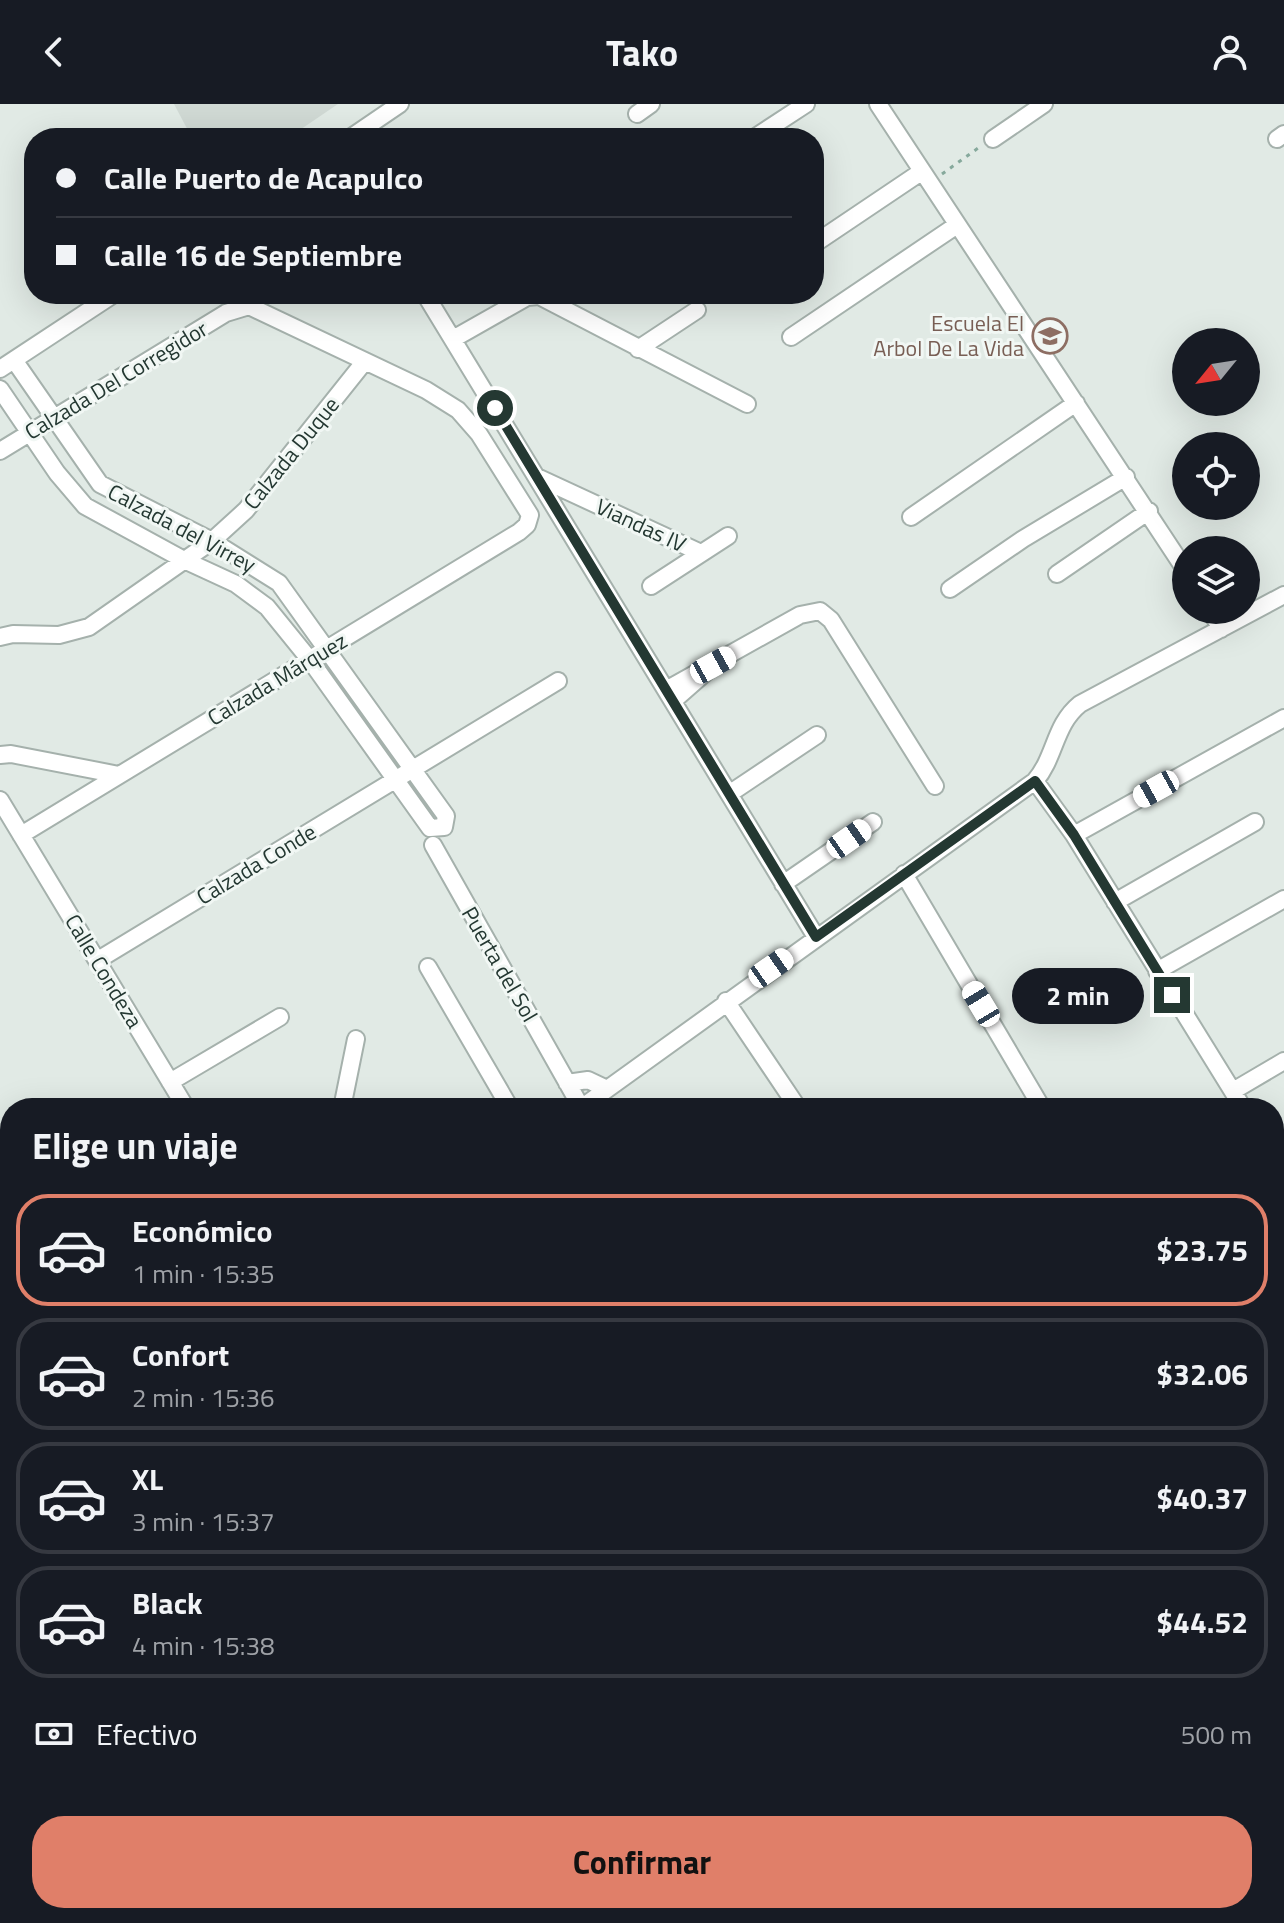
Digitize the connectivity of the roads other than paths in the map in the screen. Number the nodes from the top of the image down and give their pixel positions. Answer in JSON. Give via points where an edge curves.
{"nodes":[{"id":1,"x":400,"y":104,"type":"edge"},
{"id":2,"x":651,"y":104,"type":"edge"},
{"id":3,"x":806,"y":104,"type":"edge"},
{"id":4,"x":878,"y":104,"type":"edge"},
{"id":5,"x":1044,"y":104,"type":"edge"},
{"id":6,"x":637,"y":114,"type":"dead end"},
{"id":7,"x":365,"y":128,"type":"edge"},
{"id":8,"x":769,"y":128,"type":"edge"},
{"id":9,"x":993,"y":139,"type":"road end"},
{"id":10,"x":925,"y":178,"type":"junction"},
{"id":11,"x":957,"y":225,"type":"junction"},
{"id":12,"x":824,"y":238,"type":"edge"},
{"id":13,"x":99,"y":304,"type":"edge"},
{"id":14,"x":431,"y":304,"type":"edge"},
{"id":15,"x":515,"y":304,"type":"edge"},
{"id":16,"x":554,"y":304,"type":"edge"},
{"id":17,"x":697,"y":310,"type":"dead end"},
{"id":18,"x":791,"y":337,"type":"dead end"},
{"id":19,"x":453,"y":339,"type":"junction"},
{"id":20,"x":638,"y":349,"type":"junction"},
{"id":21,"x":365,"y":361,"type":"junction"},
{"id":22,"x":7,"y":365,"type":"edge"},
{"id":23,"x":0,"y":389,"type":"edge"},
{"id":24,"x":1076,"y":403,"type":"junction"},
{"id":25,"x":747,"y":404,"type":"dead end"},
{"id":26,"x":53,"y":418,"type":"junction"},
{"id":27,"x":29,"y":433,"type":"junction"},
{"id":28,"x":0,"y":451,"type":"edge"},
{"id":29,"x":537,"y":477,"type":"junction"},
{"id":30,"x":1126,"y":477,"type":"junction"},
{"id":31,"x":1149,"y":511,"type":"junction"},
{"id":32,"x":911,"y":517,"type":"dead end"},
{"id":33,"x":529,"y":520,"type":"joint"},
{"id":34,"x":728,"y":536,"type":"dead end"},
{"id":35,"x":212,"y":541,"type":"junction"},
{"id":36,"x":1172,"y":548,"type":"edge"},
{"id":37,"x":701,"y":553,"type":"junction"},
{"id":38,"x":184,"y":560,"type":"junction"},
{"id":39,"x":1057,"y":574,"type":"dead end"},
{"id":40,"x":651,"y":586,"type":"dead end"},
{"id":41,"x":950,"y":589,"type":"dead end"},
{"id":42,"x":1284,"y":595,"type":"edge"},
{"id":43,"x":1218,"y":624,"type":"edge"},
{"id":44,"x":1221,"y":629,"type":"junction"},
{"id":45,"x":0,"y":637,"type":"edge"},
{"id":46,"x":328,"y":647,"type":"junction"},
{"id":47,"x":310,"y":660,"type":"junction"},
{"id":48,"x":558,"y":681,"type":"dead end"},
{"id":49,"x":669,"y":696,"type":"junction"},
{"id":50,"x":1284,"y":718,"type":"edge"},
{"id":51,"x":817,"y":735,"type":"dead end"},
{"id":52,"x":0,"y":755,"type":"edge"},
{"id":53,"x":414,"y":767,"type":"junction"},
{"id":54,"x":119,"y":775,"type":"junction"},
{"id":55,"x":396,"y":779,"type":"junction"},
{"id":56,"x":1035,"y":781,"type":"junction"},
{"id":57,"x":935,"y":786,"type":"dead end"},
{"id":58,"x":729,"y":794,"type":"junction"},
{"id":59,"x":0,"y":800,"type":"edge"},
{"id":60,"x":873,"y":822,"type":"dead end"},
{"id":61,"x":1255,"y":822,"type":"dead end"},
{"id":62,"x":21,"y":835,"type":"junction"},
{"id":63,"x":1074,"y":835,"type":"junction"},
{"id":64,"x":433,"y":845,"type":"dead end"},
{"id":65,"x":904,"y":874,"type":"junction"},
{"id":66,"x":783,"y":884,"type":"junction"},
{"id":67,"x":1284,"y":899,"type":"edge"},
{"id":68,"x":1115,"y":902,"type":"junction"},
{"id":69,"x":816,"y":937,"type":"junction"},
{"id":70,"x":98,"y":960,"type":"junction"},
{"id":71,"x":428,"y":967,"type":"dead end"},
{"id":72,"x":1157,"y":971,"type":"junction"},
{"id":73,"x":726,"y":1001,"type":"junction"},
{"id":74,"x":280,"y":1017,"type":"dead end"},
{"id":75,"x":356,"y":1039,"type":"dead end"},
{"id":76,"x":1284,"y":1061,"type":"edge"},
{"id":77,"x":170,"y":1082,"type":"junction"},
{"id":78,"x":567,"y":1083,"type":"junction"},
{"id":79,"x":607,"y":1089,"type":"junction"},
{"id":80,"x":1233,"y":1091,"type":"junction"},
{"id":81,"x":180,"y":1098,"type":"edge"},
{"id":82,"x":344,"y":1098,"type":"edge"},
{"id":83,"x":504,"y":1098,"type":"edge"},
{"id":84,"x":575,"y":1098,"type":"edge"},
{"id":85,"x":595,"y":1098,"type":"edge"},
{"id":86,"x":791,"y":1098,"type":"edge"},
{"id":87,"x":1036,"y":1098,"type":"edge"},
{"id":88,"x":1237,"y":1098,"type":"edge"}],
"edges":[{"from":1,"to":7,"type":"street"},
{"from":2,"to":6,"type":"street"},
{"from":3,"to":8,"type":"street"},
{"from":4,"to":10,"type":"street"},
{"from":5,"to":9,"type":"street"},
{"from":10,"to":11,"type":"street"},
{"from":10,"to":12,"type":"street"},
{"from":11,"to":18,"type":"street"},
{"from":11,"to":24,"type":"street"},
{"from":13,"to":22,"type":"street"},
{"from":14,"to":19,"type":"street"},
{"from":15,"to":19,"type":"street"},
{"from":16,"to":20,"type":"street"},
{"from":17,"to":20,"type":"street"},
{"from":19,"to":29,"type":"street"},
{"from":20,"to":25,"type":"street"},
{"from":21,"to":26,"type":"street","name":"Calzada Del Corregidor","via":[[258,308],[242,306]]},
{"from":21,"to":33,"type":"street","name":"Calzada Del Corregidor","via":[[435,395],[467,418],[525,504]]},
{"from":21,"to":35,"type":"street","name":"Calzada Duque","via":[[246,510]]},
{"from":22,"to":26,"type":"street","name":"Calzada del Virrey"},
{"from":23,"to":27,"type":"street","name":"Calzada del Virrey"},
{"from":24,"to":30,"type":"street"},
{"from":24,"to":32,"type":"street"},
{"from":26,"to":27,"type":"street","name":"Calzada Del Corregidor"},
{"from":26,"to":35,"type":"street","name":"Calzada del Virrey","via":[[100,484]]},
{"from":27,"to":28,"type":"street","name":"Calzada Del Corregidor"},
{"from":27,"to":38,"type":"street","name":"Calzada del Virrey","via":[[85,506]]},
{"from":29,"to":37,"type":"street","name":"Viandas IV"},
{"from":29,"to":49,"type":"street"},
{"from":30,"to":31,"type":"street"},
{"from":30,"to":41,"type":"street"},
{"from":31,"to":36,"type":"street"},
{"from":31,"to":39,"type":"street"},
{"from":33,"to":46,"type":"street","name":"Calzada Márquez","via":[[519,532]]},
{"from":34,"to":37,"type":"street"},
{"from":35,"to":38,"type":"street"},
{"from":35,"to":46,"type":"street","name":"Calzada del Virrey","via":[[279,583]]},
{"from":37,"to":40,"type":"street"},
{"from":38,"to":45,"type":"street","via":[[89,627],[59,635]]},
{"from":38,"to":47,"type":"street","name":"Calzada del Virrey","via":[[252,595]]},
{"from":42,"to":44,"type":"street"},
{"from":43,"to":44,"type":"street"},
{"from":44,"to":56,"type":"street","via":[[1072,711],[1061,723]]},
{"from":46,"to":47,"type":"street","name":"Calzada Márquez"},
{"from":46,"to":53,"type":"street","name":"Calzada del Virrey"},
{"from":47,"to":54,"type":"street","name":"Calzada Márquez"},
{"from":47,"to":55,"type":"street","name":"Calzada del Virrey"},
{"from":48,"to":53,"type":"street","name":"Calzada Conde"},
{"from":49,"to":57,"type":"street","via":[[807,612],[820,611],[831,620]]},
{"from":49,"to":58,"type":"street"},
{"from":50,"to":63,"type":"street"},
{"from":51,"to":58,"type":"street"},
{"from":52,"to":54,"type":"street"},
{"from":53,"to":55,"type":"street","name":"Calzada Conde"},
{"from":53,"to":55,"type":"street","name":"Calzada del Virrey","via":[[448,819],[440,830],[430,828]]},
{"from":54,"to":62,"type":"street","name":"Calzada Márquez"},
{"from":55,"to":70,"type":"street","name":"Calzada Conde"},
{"from":56,"to":63,"type":"street"},
{"from":56,"to":65,"type":"street"},
{"from":58,"to":66,"type":"street"},
{"from":59,"to":62,"type":"street","name":"Calle Condeza"},
{"from":60,"to":66,"type":"street"},
{"from":61,"to":68,"type":"street"},
{"from":62,"to":70,"type":"street","name":"Calle Condeza"},
{"from":63,"to":68,"type":"street"},
{"from":64,"to":78,"type":"street","name":"Puerta del Sol"},
{"from":65,"to":69,"type":"street"},
{"from":65,"to":87,"type":"street"},
{"from":66,"to":69,"type":"street"},
{"from":67,"to":72,"type":"street"},
{"from":68,"to":72,"type":"street"},
{"from":69,"to":73,"type":"street"},
{"from":70,"to":77,"type":"street","name":"Calle Condeza"},
{"from":71,"to":83,"type":"street"},
{"from":72,"to":80,"type":"street"},
{"from":73,"to":79,"type":"street"},
{"from":73,"to":86,"type":"street"},
{"from":74,"to":77,"type":"street"},
{"from":75,"to":82,"type":"street"},
{"from":76,"to":80,"type":"street"},
{"from":77,"to":81,"type":"street","name":"Calle Condeza"},
{"from":78,"to":79,"type":"street","via":[[588,1080]]},
{"from":78,"to":84,"type":"street","name":"Puerta del Sol"},
{"from":79,"to":85,"type":"street"},
{"from":80,"to":88,"type":"street"}]}
